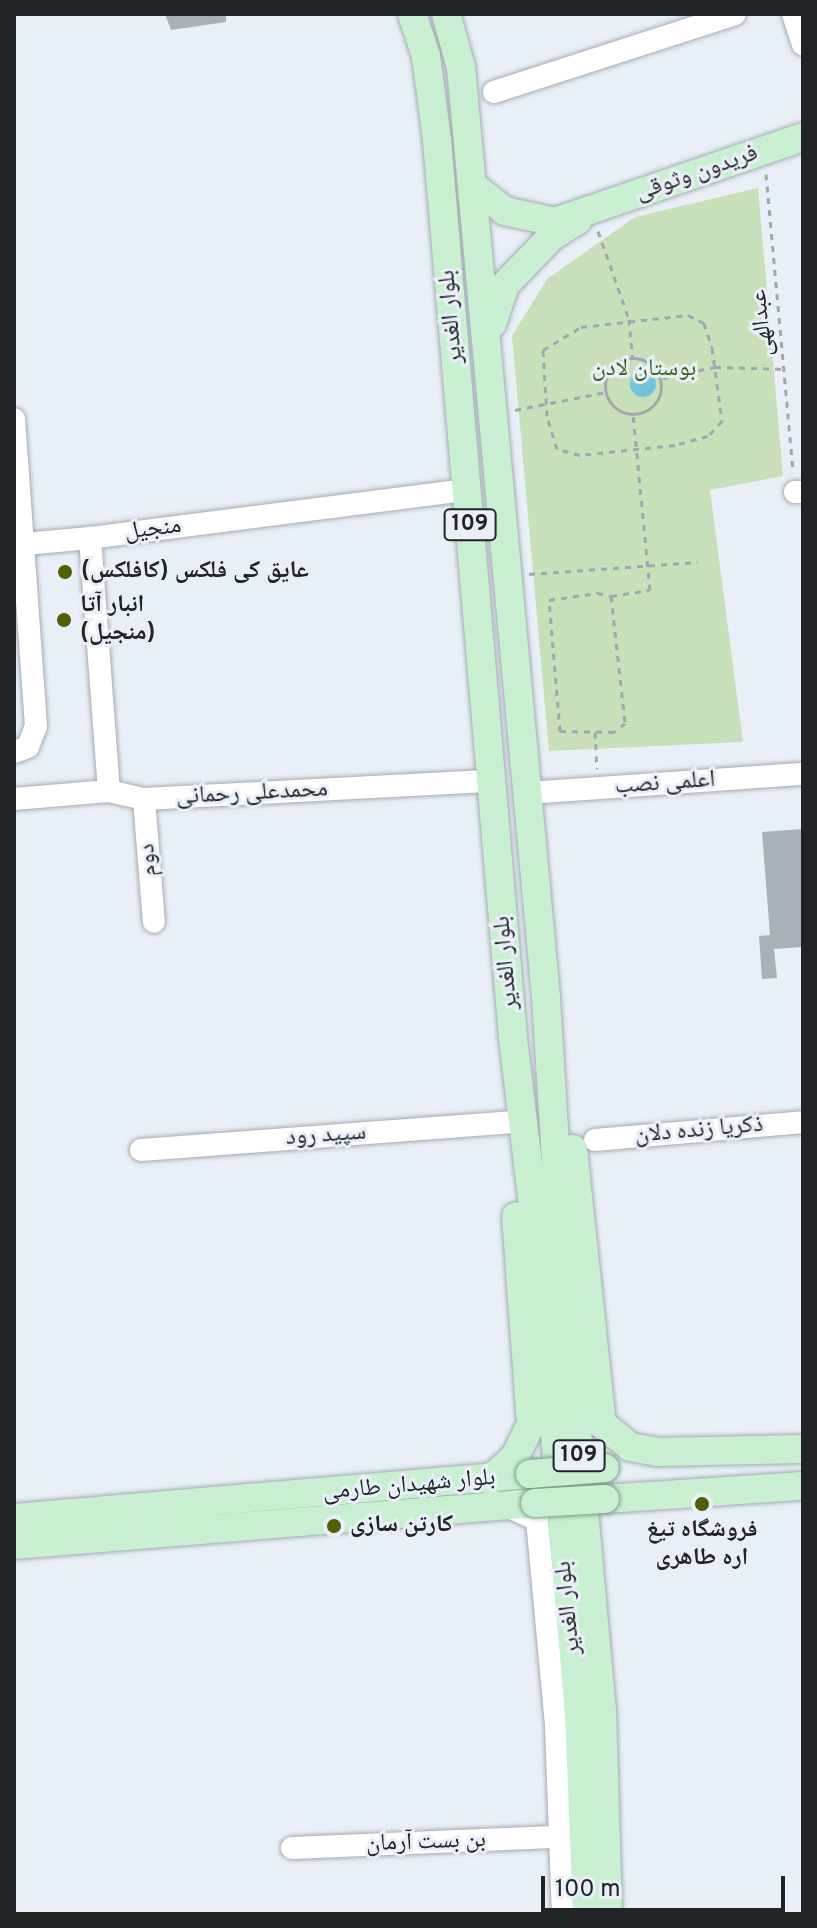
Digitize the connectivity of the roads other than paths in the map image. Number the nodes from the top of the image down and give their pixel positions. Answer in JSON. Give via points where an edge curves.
{"nodes":[{"id":1,"x":412,"y":14,"type":"edge"},
{"id":2,"x":446,"y":14,"type":"edge"},
{"id":3,"x":735,"y":14,"type":"edge"},
{"id":4,"x":793,"y":14,"type":"edge"},
{"id":5,"x":803,"y":44,"type":"edge"},
{"id":6,"x":494,"y":92,"type":"dead end"},
{"id":7,"x":803,"y":137,"type":"edge"},
{"id":8,"x":473,"y":186,"type":"junction"},
{"id":9,"x":591,"y":212,"type":"junction"},
{"id":10,"x":488,"y":337,"type":"junction"},
{"id":11,"x":14,"y":419,"type":"edge"},
{"id":12,"x":467,"y":490,"type":"junction"},
{"id":13,"x":90,"y":538,"type":"junction"},
{"id":14,"x":18,"y":545,"type":"edge"},
{"id":15,"x":14,"y":752,"type":"edge"},
{"id":16,"x":803,"y":774,"type":"edge"},
{"id":17,"x":492,"y":781,"type":"junction"},
{"id":18,"x":109,"y":791,"type":"junction"},
{"id":19,"x":528,"y":793,"type":"junction"},
{"id":20,"x":14,"y":799,"type":"edge"},
{"id":21,"x":144,"y":799,"type":"junction"},
{"id":22,"x":154,"y":922,"type":"dead end"},
{"id":23,"x":546,"y":998,"type":"junction"},
{"id":24,"x":513,"y":1038,"type":"junction"},
{"id":25,"x":511,"y":1122,"type":"junction"},
{"id":26,"x":803,"y":1122,"type":"edge"},
{"id":27,"x":595,"y":1140,"type":"dead end"},
{"id":28,"x":141,"y":1150,"type":"dead end"},
{"id":29,"x":803,"y":1450,"type":"edge"},
{"id":30,"x":490,"y":1480,"type":"junction"},
{"id":31,"x":803,"y":1486,"type":"edge"},
{"id":32,"x":503,"y":1505,"type":"junction"},
{"id":33,"x":14,"y":1518,"type":"edge"},
{"id":34,"x":14,"y":1545,"type":"edge"},
{"id":35,"x":560,"y":1837,"type":"junction"},
{"id":36,"x":292,"y":1848,"type":"dead end"},
{"id":37,"x":563,"y":1914,"type":"edge"},
{"id":38,"x":587,"y":1914,"type":"edge"},
{"id":39,"x":608,"y":1914,"type":"edge"}],
"edges":[{"from":1,"to":12,"type":"main road","name":"بلوار الغدیر","number":"109","via":[[426,56],[437,140]]},
{"from":2,"to":8,"type":"main road","name":"بلوار الغدیر","number":"109","via":[[461,67]]},
{"from":3,"to":6,"type":"street"},
{"from":4,"to":5,"type":"street"},
{"from":7,"to":9,"type":"main road","name":"فریدون وثوقی"},
{"from":8,"to":9,"type":"main road","via":[[505,211],[530,220],[555,222]]},
{"from":8,"to":10,"type":"main road","name":"بلوار الغدیر","number":"109"},
{"from":9,"to":10,"type":"main road","via":[[551,237],[505,285]]},
{"from":10,"to":19,"type":"main road","name":"بلوار الغدیر","number":"109"},
{"from":11,"to":14,"type":"street"},
{"from":12,"to":13,"type":"street","name":"منجیل"},
{"from":12,"to":17,"type":"main road","name":"بلوار الغدیر","number":"109"},
{"from":13,"to":14,"type":"street"},
{"from":13,"to":18,"type":"street","name":"منجیل"},
{"from":14,"to":15,"type":"street","via":[[36,726],[28,747]]},
{"from":16,"to":19,"type":"street","name":"اعلمی نصب"},
{"from":17,"to":21,"type":"street","name":"محمدعلی رحمانی"},
{"from":17,"to":24,"type":"main road","name":"بلوار الغدیر","number":"109"},
{"from":18,"to":20,"type":"street","name":"محمدعلی رحمانی"},
{"from":18,"to":21,"type":"street","name":"محمدعلی رحمانی"},
{"from":19,"to":23,"type":"main road","name":"بلوار الغدیر","number":"109"},
{"from":21,"to":22,"type":"street","name":"دوم"},
{"from":23,"to":29,"type":"main road","via":[[570,1122],[602,1424],[630,1447],[658,1452]]},
{"from":23,"to":39,"type":"main road","name":"بلوار الغدیر","number":"109","via":[[602,1709]]},
{"from":24,"to":25,"type":"main road"},
{"from":24,"to":38,"type":"main road","name":"بلوار الغدیر","number":"109","via":[[542,1283],[579,1713]]},
{"from":25,"to":28,"type":"street","name":"سپید رود"},
{"from":25,"to":30,"type":"main road","via":[[531,1424],[515,1457]]},
{"from":26,"to":27,"type":"street","name":"ذکریا زنده دلان"},
{"from":29,"to":30,"type":"main road","name":"بلوار شهیدان طارمی","bridge":true},
{"from":30,"to":33,"type":"main road","name":"بلوار شهیدان طارمی"},
{"from":31,"to":32,"type":"main road","name":"بلوار شهیدان طارمی","bridge":true},
{"from":32,"to":34,"type":"main road","name":"بلوار شهیدان طارمی"},
{"from":32,"to":35,"type":"street","via":[[537,1520]]},
{"from":35,"to":36,"type":"street","name":"بن بست آرمان"},
{"from":35,"to":37,"type":"street"}]}
